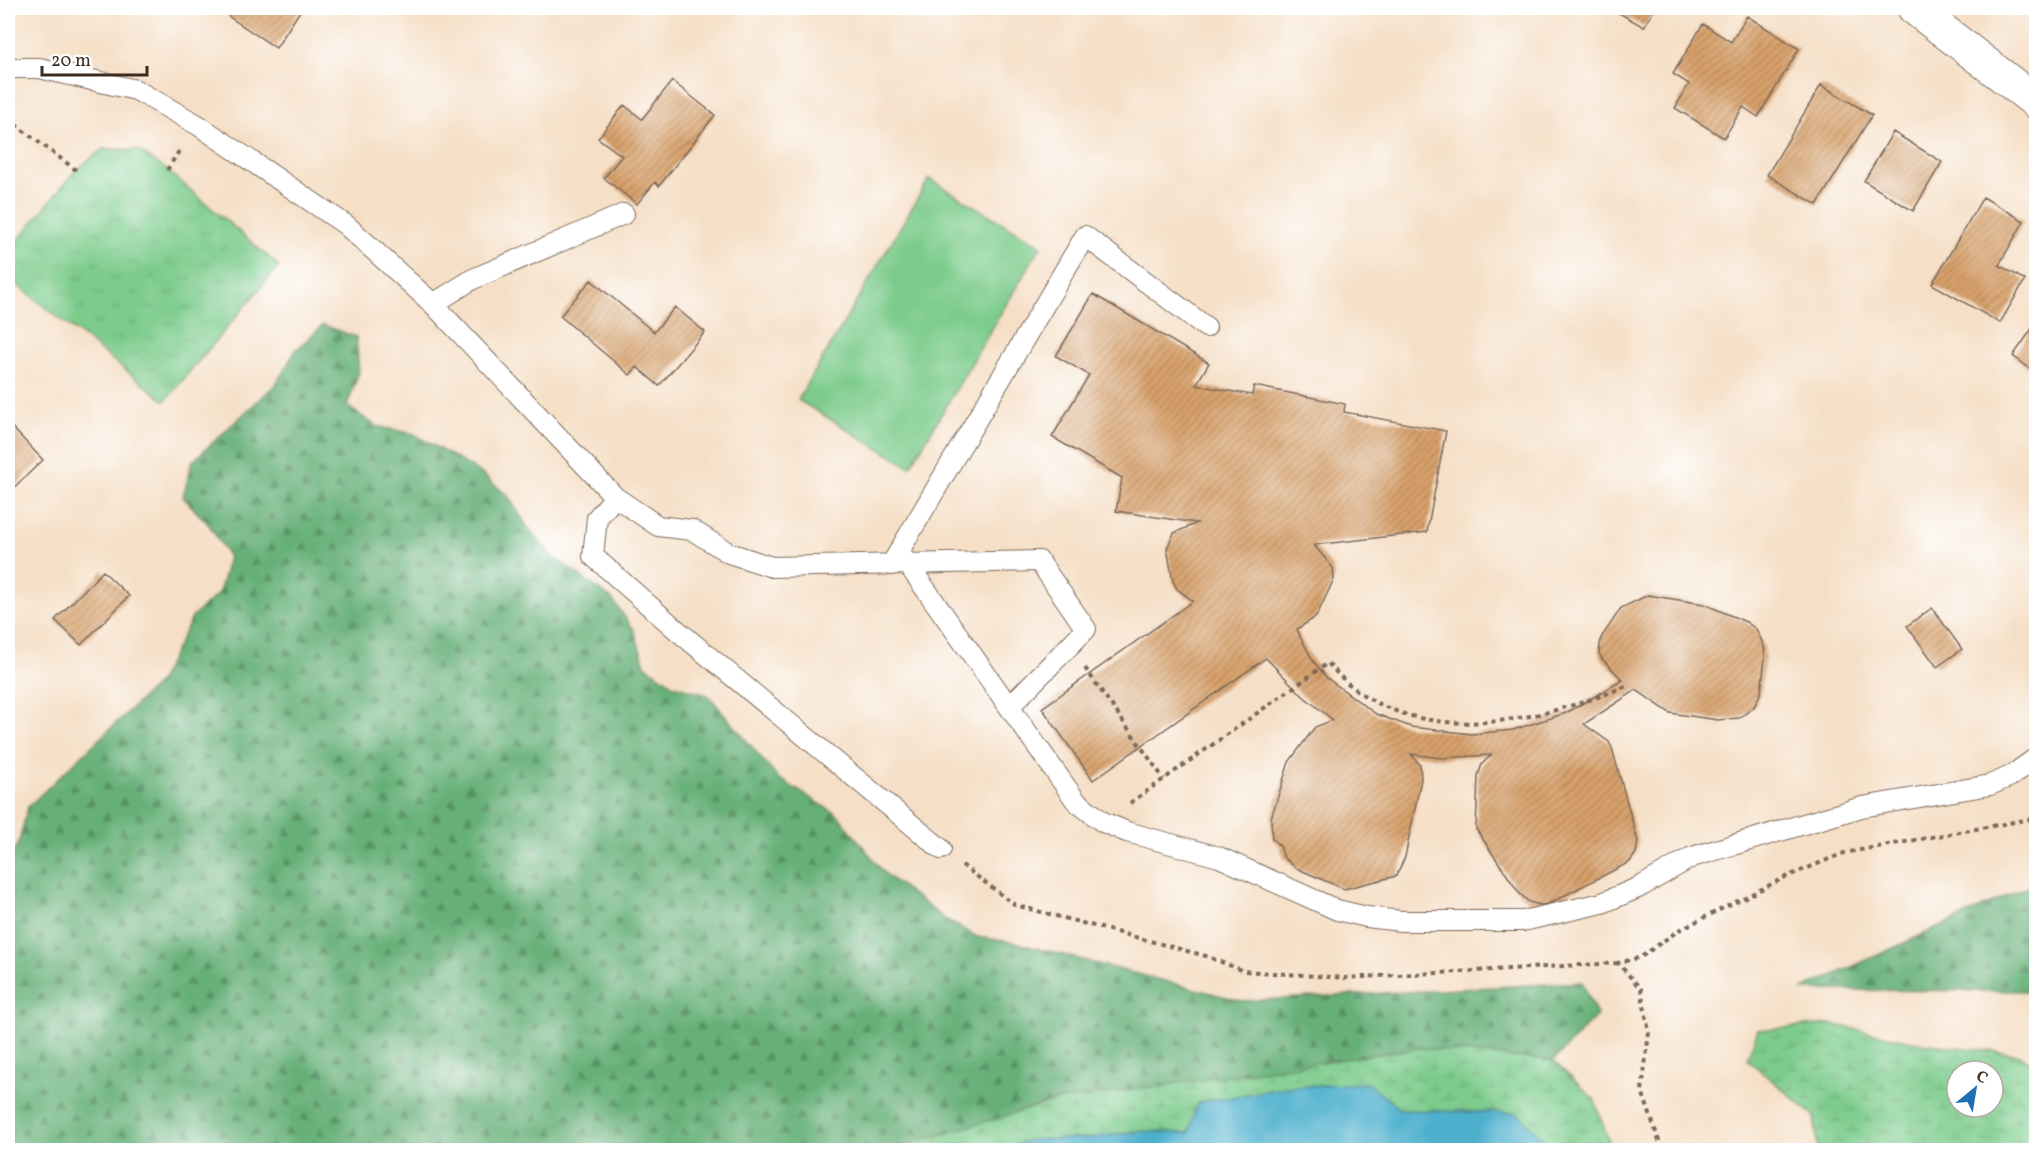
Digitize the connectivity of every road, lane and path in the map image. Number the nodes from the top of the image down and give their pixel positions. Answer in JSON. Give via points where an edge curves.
{"nodes":[{"id":1,"x":1914,"y":8,"type":"edge"},
{"id":2,"x":8,"y":68,"type":"edge"},
{"id":3,"x":2037,"y":102,"type":"edge"},
{"id":4,"x":8,"y":119,"type":"edge"},
{"id":5,"x":76,"y":170,"type":"dead end"},
{"id":6,"x":624,"y":214,"type":"dead end"},
{"id":7,"x":433,"y":304,"type":"junction"},
{"id":8,"x":1206,"y":327,"type":"dead end"},
{"id":9,"x":615,"y":497,"type":"junction"},
{"id":10,"x":899,"y":560,"type":"junction"},
{"id":11,"x":1069,"y":645,"type":"junction"},
{"id":12,"x":1629,"y":685,"type":"dead end"},
{"id":13,"x":1009,"y":706,"type":"junction"},
{"id":14,"x":2037,"y":758,"type":"edge"},
{"id":15,"x":1164,"y":779,"type":"junction"},
{"id":16,"x":2037,"y":818,"type":"edge"},
{"id":17,"x":1103,"y":822,"type":"junction"},
{"id":18,"x":941,"y":849,"type":"joint"},
{"id":19,"x":1618,"y":963,"type":"junction"},
{"id":20,"x":1662,"y":1150,"type":"edge"}],
"edges":[{"from":1,"to":3,"type":"street"},
{"from":2,"to":7,"type":"lane","via":[[39,68],[136,90],[187,119],[346,225]]},
{"from":4,"to":5,"type":"path"},
{"from":6,"to":7,"type":"lane","via":[[473,279]]},
{"from":7,"to":9,"type":"lane"},
{"from":8,"to":10,"type":"lane","via":[[1085,236]]},
{"from":9,"to":10,"type":"lane","via":[[658,526],[692,530],[751,562],[793,568]]},
{"from":9,"to":18,"type":"lane","via":[[597,518],[593,556],[678,632]]},
{"from":10,"to":11,"type":"lane","via":[[1039,561],[1086,629]]},
{"from":10,"to":13,"type":"lane"},
{"from":11,"to":13,"type":"lane"},
{"from":11,"to":15,"type":"path"},
{"from":12,"to":15,"type":"path","via":[[1588,702],[1532,716],[1452,723],[1413,717],[1381,705],[1349,684],[1328,663]]},
{"from":13,"to":17,"type":"lane","via":[[1076,801]]},
{"from":14,"to":17,"type":"lane","via":[[1990,785],[1862,807],[1692,857],[1602,903],[1523,921],[1367,918],[1337,910],[1220,856],[1126,832]]},
{"from":15,"to":17,"type":"path"},
{"from":16,"to":19,"type":"path","via":[[1844,854],[1786,877],[1679,930],[1641,957]]},
{"from":18,"to":19,"type":"path","via":[[1015,905],[1206,956],[1244,971],[1345,978]]},
{"from":19,"to":20,"type":"path","via":[[1641,989],[1649,1032],[1642,1091]]}]}
